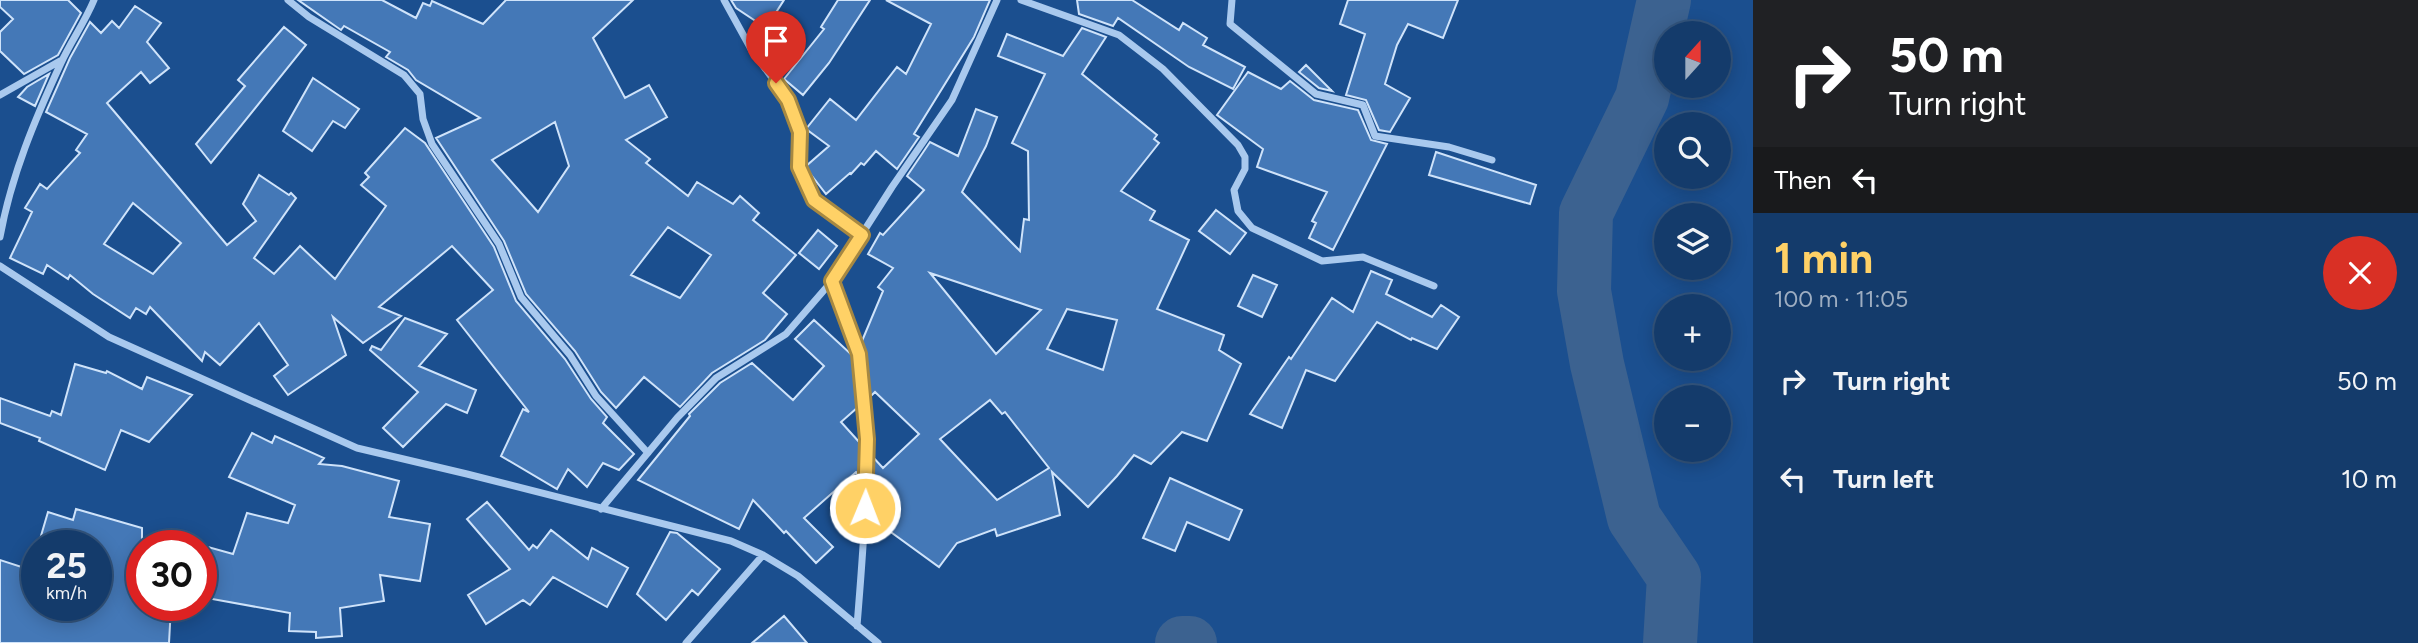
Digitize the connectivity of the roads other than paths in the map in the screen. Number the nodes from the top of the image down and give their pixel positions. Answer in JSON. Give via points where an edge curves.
{"nodes":[{"id":1,"x":94,"y":0,"type":"edge"},
{"id":2,"x":288,"y":0,"type":"edge"},
{"id":3,"x":724,"y":0,"type":"edge"},
{"id":4,"x":997,"y":0,"type":"edge"},
{"id":5,"x":1021,"y":0,"type":"edge"},
{"id":6,"x":1232,"y":0,"type":"edge"},
{"id":7,"x":62,"y":60,"type":"junction"},
{"id":8,"x":0,"y":94,"type":"edge"},
{"id":9,"x":1492,"y":160,"type":"dead end"},
{"id":10,"x":862,"y":235,"type":"junction"},
{"id":11,"x":0,"y":237,"type":"edge"},
{"id":12,"x":0,"y":267,"type":"edge"},
{"id":13,"x":832,"y":281,"type":"junction"},
{"id":14,"x":1434,"y":286,"type":"dead end"},
{"id":15,"x":648,"y":453,"type":"junction"},
{"id":16,"x":601,"y":509,"type":"junction"},
{"id":17,"x":763,"y":555,"type":"junction"},
{"id":18,"x":857,"y":626,"type":"junction"},
{"id":19,"x":686,"y":643,"type":"edge"},
{"id":20,"x":878,"y":643,"type":"edge"}],
"edges":[{"from":1,"to":7,"type":"street"},
{"from":2,"to":15,"type":"street","via":[[404,75],[420,94],[432,144],[499,244],[521,297],[570,355],[596,396]]},
{"from":3,"to":10,"type":"street","via":[[788,100],[800,132],[799,167],[814,200]]},
{"from":4,"to":10,"type":"street","via":[[952,100]]},
{"from":5,"to":14,"type":"street","via":[[1119,35],[1163,69],[1245,157],[1245,169],[1234,190],[1238,211],[1252,228],[1322,261],[1363,257]]},
{"from":6,"to":9,"type":"street","via":[[1230,24],[1316,94],[1363,104],[1375,136],[1449,147]]},
{"from":7,"to":8,"type":"street"},
{"from":7,"to":11,"type":"street","via":[[22,153]]},
{"from":10,"to":13,"type":"street"},
{"from":12,"to":16,"type":"street","via":[[109,337],[357,448]]},
{"from":13,"to":15,"type":"street","via":[[786,334],[716,378]]},
{"from":13,"to":18,"type":"street","via":[[859,354],[867,439]]},
{"from":15,"to":16,"type":"street"},
{"from":16,"to":17,"type":"street","via":[[719,538]]},
{"from":17,"to":18,"type":"street","via":[[826,597]]},
{"from":17,"to":19,"type":"street"},
{"from":18,"to":20,"type":"street"}]}
